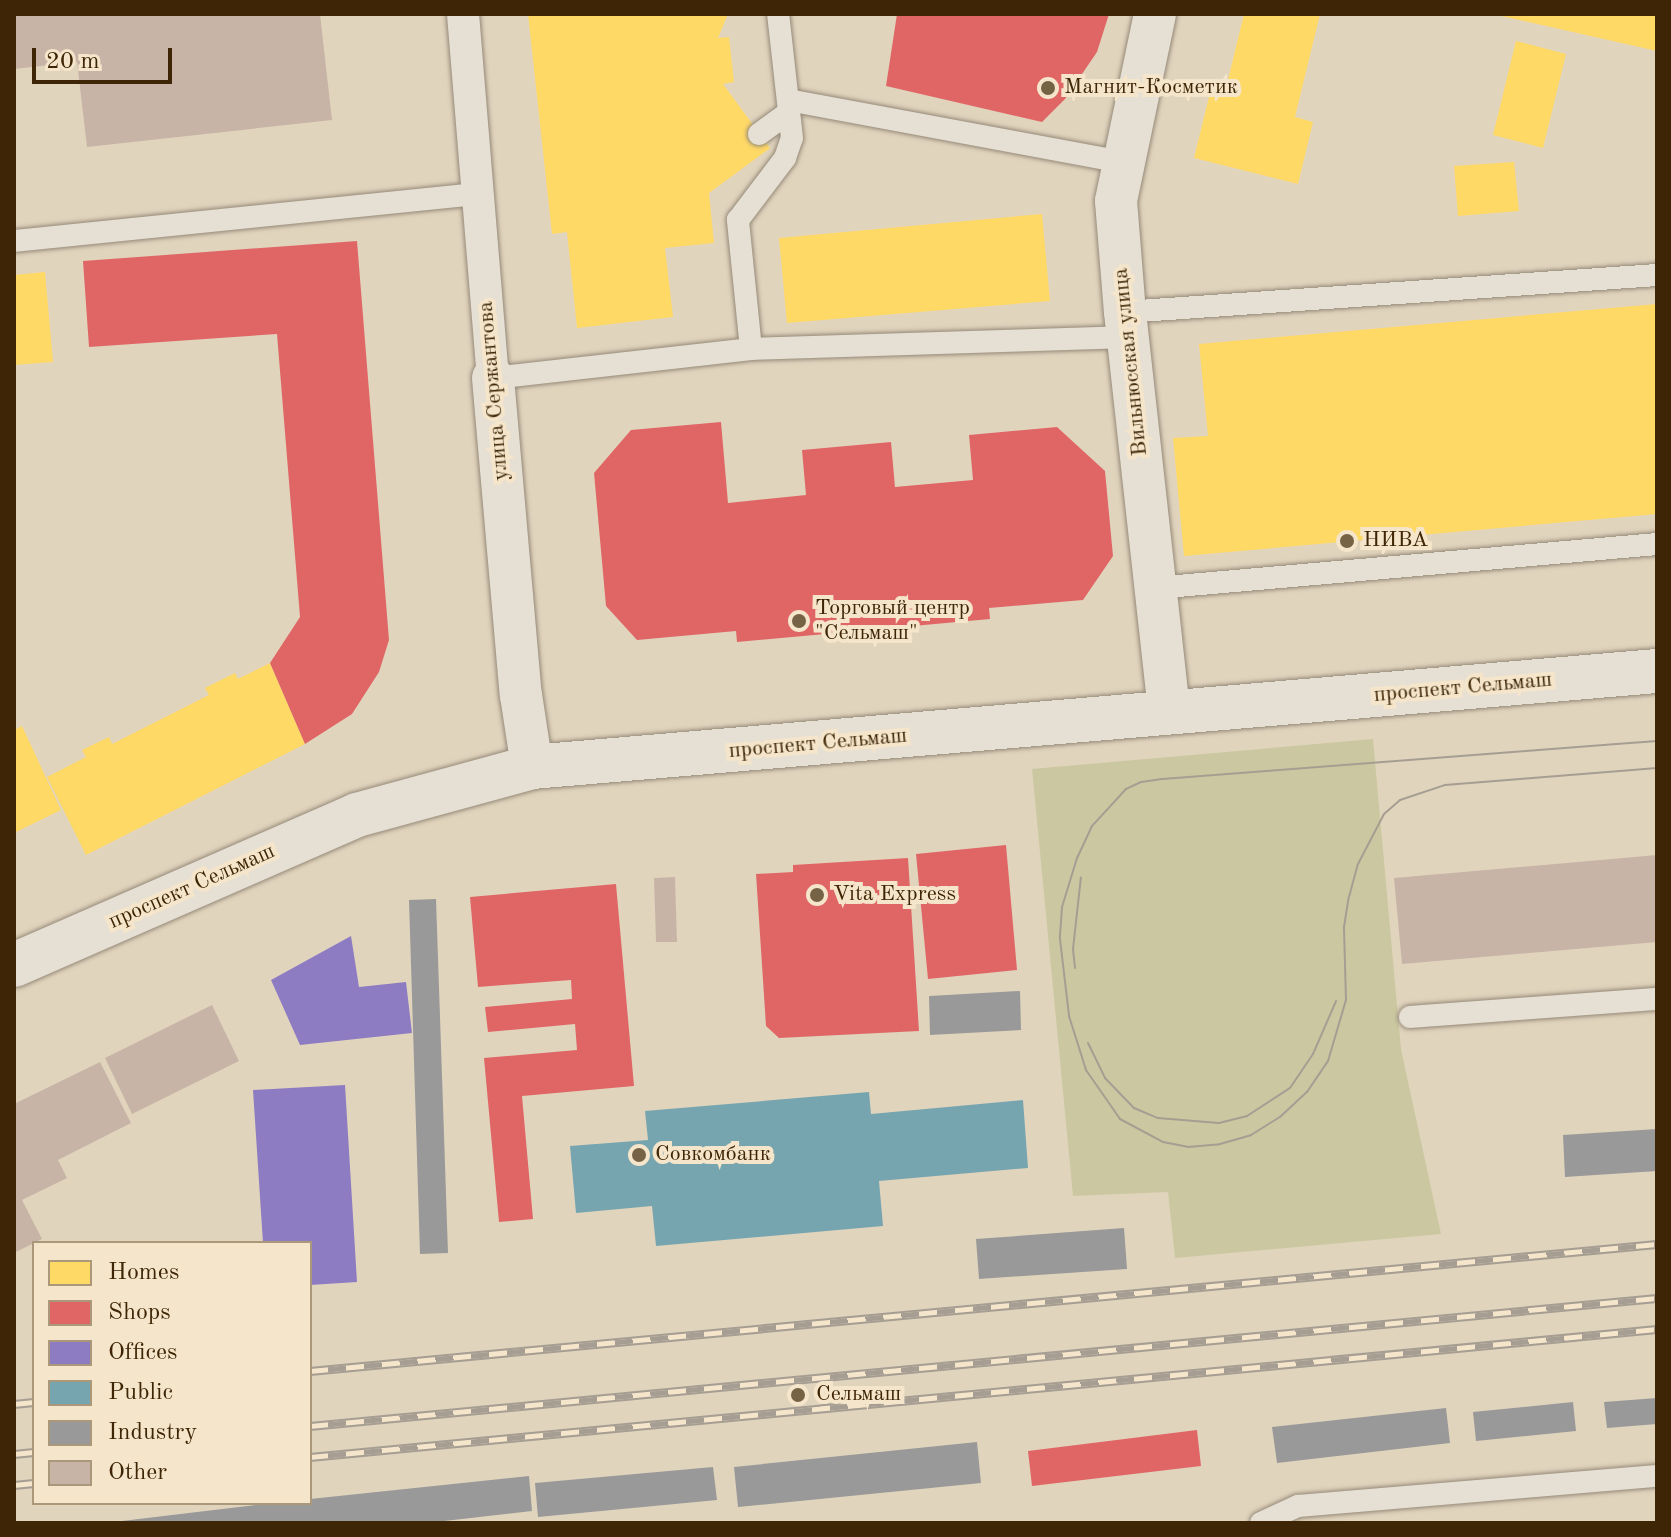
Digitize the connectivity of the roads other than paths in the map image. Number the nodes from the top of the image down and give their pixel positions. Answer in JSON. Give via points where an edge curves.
{"nodes":[{"id":1,"x":463,"y":14,"type":"edge"},
{"id":2,"x":778,"y":14,"type":"edge"},
{"id":3,"x":1155,"y":14,"type":"edge"},
{"id":4,"x":788,"y":106,"type":"junction"},
{"id":5,"x":759,"y":134,"type":"dead end"},
{"id":6,"x":1124,"y":162,"type":"junction"},
{"id":7,"x":478,"y":194,"type":"junction"},
{"id":8,"x":14,"y":241,"type":"edge"},
{"id":9,"x":1657,"y":275,"type":"edge"},
{"id":10,"x":1126,"y":325,"type":"junction"},
{"id":11,"x":751,"y":349,"type":"junction"},
{"id":12,"x":493,"y":378,"type":"junction"},
{"id":13,"x":1657,"y":544,"type":"edge"},
{"id":14,"x":1155,"y":588,"type":"junction"},
{"id":15,"x":1657,"y":671,"type":"edge"},
{"id":16,"x":1169,"y":713,"type":"junction"},
{"id":17,"x":532,"y":767,"type":"junction"},
{"id":18,"x":14,"y":965,"type":"edge"},
{"id":19,"x":1657,"y":999,"type":"edge"},
{"id":20,"x":1410,"y":1017,"type":"dead end"},
{"id":21,"x":1657,"y":1476,"type":"edge"},
{"id":22,"x":1261,"y":1523,"type":"edge"}],
"edges":[{"from":1,"to":7,"type":"street","name":"улица Сержантова"},
{"from":2,"to":4,"type":"lane"},
{"from":3,"to":6,"type":"street","name":"Вильнюсская улица"},
{"from":4,"to":5,"type":"lane"},
{"from":4,"to":6,"type":"lane"},
{"from":4,"to":11,"type":"lane","via":[[790,149],[738,220]]},
{"from":6,"to":10,"type":"street","name":"Вильнюсская улица","via":[[1116,201]]},
{"from":7,"to":8,"type":"lane"},
{"from":7,"to":12,"type":"street","name":"улица Сержантова"},
{"from":9,"to":10,"type":"lane"},
{"from":10,"to":11,"type":"lane"},
{"from":10,"to":14,"type":"street","name":"Вильнюсская улица"},
{"from":11,"to":12,"type":"lane"},
{"from":12,"to":17,"type":"street","name":"улица Сержантова"},
{"from":13,"to":14,"type":"lane"},
{"from":14,"to":16,"type":"street","name":"Вильнюсская улица"},
{"from":15,"to":16,"type":"main road","name":"проспект Сельмаш"},
{"from":16,"to":17,"type":"main road","name":"проспект Сельмаш"},
{"from":17,"to":18,"type":"main road","name":"проспект Сельмаш","via":[[357,815]]},
{"from":19,"to":20,"type":"lane"},
{"from":21,"to":22,"type":"lane","via":[[1298,1506]]}]}
